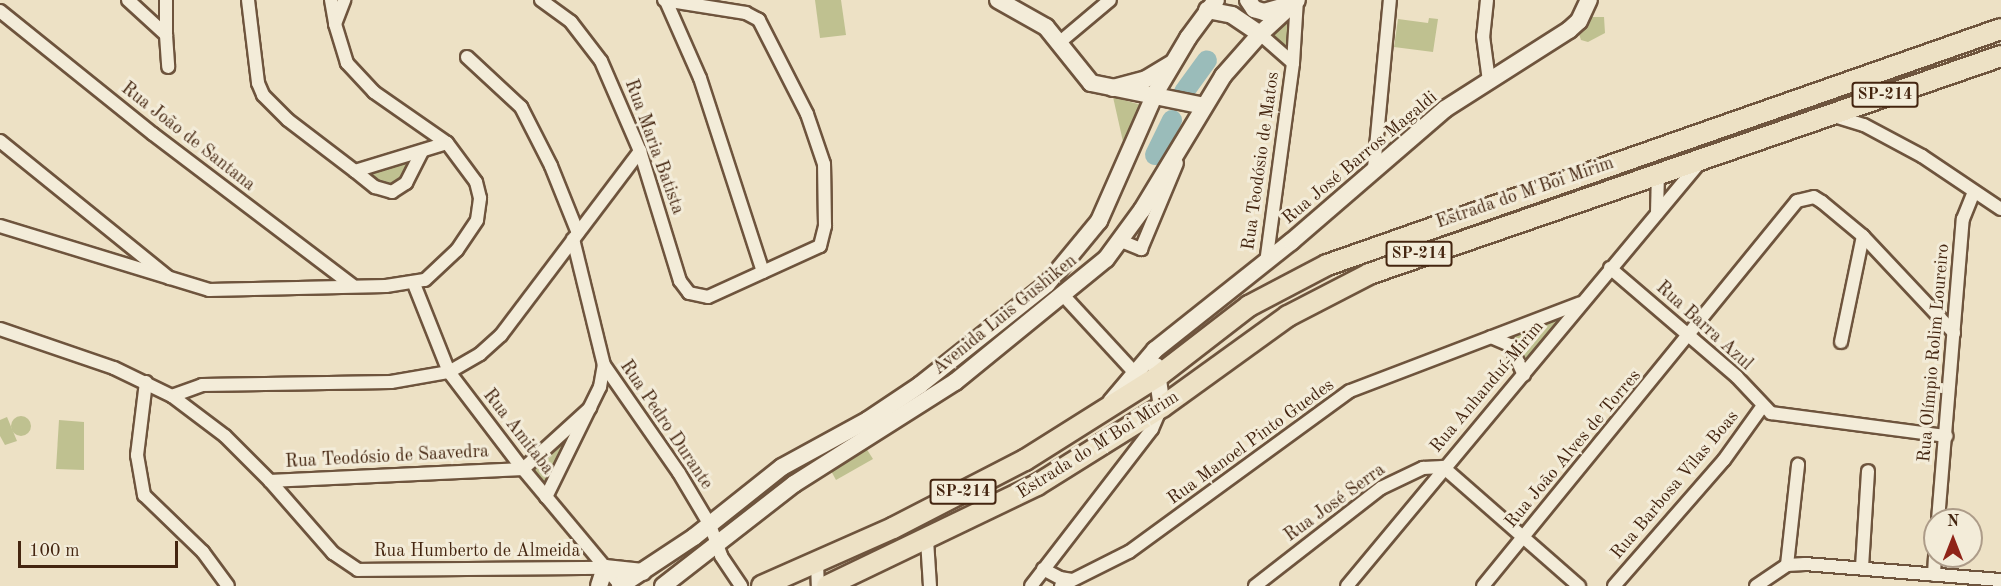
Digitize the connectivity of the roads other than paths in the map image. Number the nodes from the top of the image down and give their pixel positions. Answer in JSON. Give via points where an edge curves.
{"nodes":[{"id":1,"x":128,"y":0,"type":"edge"},
{"id":2,"x":166,"y":0,"type":"edge"},
{"id":3,"x":248,"y":0,"type":"edge"},
{"id":4,"x":331,"y":0,"type":"edge"},
{"id":5,"x":344,"y":0,"type":"edge"},
{"id":6,"x":541,"y":0,"type":"edge"},
{"id":7,"x":998,"y":0,"type":"edge"},
{"id":8,"x":1110,"y":0,"type":"edge"},
{"id":9,"x":1248,"y":0,"type":"edge"},
{"id":10,"x":1297,"y":0,"type":"edge"},
{"id":11,"x":1390,"y":0,"type":"edge"},
{"id":12,"x":1486,"y":0,"type":"edge"},
{"id":13,"x":1589,"y":0,"type":"edge"},
{"id":14,"x":665,"y":1,"type":"edge"},
{"id":15,"x":1212,"y":5,"type":"edge"},
{"id":16,"x":0,"y":11,"type":"edge"},
{"id":17,"x":335,"y":24,"type":"junction"},
{"id":18,"x":0,"y":26,"type":"edge"},
{"id":19,"x":17,"y":26,"type":"junction"},
{"id":20,"x":2001,"y":29,"type":"edge"},
{"id":21,"x":1260,"y":34,"type":"junction"},
{"id":22,"x":166,"y":35,"type":"junction"},
{"id":23,"x":1060,"y":42,"type":"junction"},
{"id":24,"x":2001,"y":56,"type":"edge"},
{"id":25,"x":466,"y":57,"type":"dead end"},
{"id":26,"x":1293,"y":63,"type":"junction"},
{"id":27,"x":1171,"y":64,"type":"junction"},
{"id":28,"x":168,"y":67,"type":"dead end"},
{"id":29,"x":1489,"y":81,"type":"junction"},
{"id":30,"x":1106,"y":89,"type":"junction"},
{"id":31,"x":1154,"y":98,"type":"junction"},
{"id":32,"x":1204,"y":106,"type":"junction"},
{"id":33,"x":1827,"y":114,"type":"junction"},
{"id":34,"x":1684,"y":139,"type":"junction"},
{"id":35,"x":0,"y":141,"type":"edge"},
{"id":36,"x":447,"y":143,"type":"junction"},
{"id":37,"x":640,"y":151,"type":"junction"},
{"id":38,"x":422,"y":152,"type":"junction"},
{"id":39,"x":1705,"y":156,"type":"junction"},
{"id":40,"x":1374,"y":168,"type":"junction"},
{"id":41,"x":355,"y":171,"type":"junction"},
{"id":42,"x":1658,"y":171,"type":"junction"},
{"id":43,"x":1974,"y":192,"type":"junction"},
{"id":44,"x":2001,"y":209,"type":"edge"},
{"id":45,"x":1657,"y":213,"type":"junction"},
{"id":46,"x":0,"y":226,"type":"edge"},
{"id":47,"x":576,"y":236,"type":"junction"},
{"id":48,"x":1863,"y":236,"type":"junction"},
{"id":49,"x":1266,"y":263,"type":"junction"},
{"id":50,"x":1610,"y":268,"type":"junction"},
{"id":51,"x":763,"y":272,"type":"junction"},
{"id":52,"x":170,"y":279,"type":"junction"},
{"id":53,"x":414,"y":284,"type":"junction"},
{"id":54,"x":352,"y":285,"type":"junction"},
{"id":55,"x":1063,"y":295,"type":"junction"},
{"id":56,"x":1580,"y":303,"type":"junction"},
{"id":57,"x":0,"y":329,"type":"edge"},
{"id":58,"x":1954,"y":333,"type":"junction"},
{"id":59,"x":1691,"y":336,"type":"junction"},
{"id":60,"x":1490,"y":337,"type":"junction"},
{"id":61,"x":1841,"y":342,"type":"dead end"},
{"id":62,"x":1155,"y":350,"type":"junction"},
{"id":63,"x":604,"y":365,"type":"junction"},
{"id":64,"x":449,"y":372,"type":"junction"},
{"id":65,"x":1135,"y":374,"type":"junction"},
{"id":66,"x":1524,"y":375,"type":"junction"},
{"id":67,"x":1157,"y":377,"type":"junction"},
{"id":68,"x":146,"y":382,"type":"junction"},
{"id":69,"x":172,"y":396,"type":"junction"},
{"id":70,"x":1162,"y":407,"type":"junction"},
{"id":71,"x":590,"y":408,"type":"junction"},
{"id":72,"x":1767,"y":410,"type":"junction"},
{"id":73,"x":1103,"y":413,"type":"junction"},
{"id":74,"x":1946,"y":436,"type":"junction"},
{"id":75,"x":1798,"y":465,"type":"dead end"},
{"id":76,"x":1443,"y":466,"type":"junction"},
{"id":77,"x":523,"y":469,"type":"junction"},
{"id":78,"x":1868,"y":471,"type":"dead end"},
{"id":79,"x":270,"y":481,"type":"junction"},
{"id":80,"x":546,"y":497,"type":"junction"},
{"id":81,"x":1939,"y":508,"type":"edge"},
{"id":82,"x":710,"y":525,"type":"junction"},
{"id":83,"x":1521,"y":539,"type":"junction"},
{"id":84,"x":927,"y":540,"type":"junction"},
{"id":85,"x":717,"y":546,"type":"junction"},
{"id":86,"x":817,"y":562,"type":"junction"},
{"id":87,"x":1787,"y":565,"type":"junction"},
{"id":88,"x":1862,"y":567,"type":"junction"},
{"id":89,"x":605,"y":568,"type":"junction"},
{"id":90,"x":1934,"y":568,"type":"edge"},
{"id":91,"x":1043,"y":569,"type":"junction"},
{"id":92,"x":644,"y":572,"type":"junction"},
{"id":93,"x":1934,"y":575,"type":"junction"},
{"id":94,"x":1075,"y":579,"type":"junction"},
{"id":95,"x":2001,"y":580,"type":"edge"},
{"id":96,"x":228,"y":586,"type":"edge"},
{"id":97,"x":599,"y":586,"type":"edge"},
{"id":98,"x":621,"y":586,"type":"edge"},
{"id":99,"x":663,"y":586,"type":"edge"},
{"id":100,"x":741,"y":586,"type":"edge"},
{"id":101,"x":762,"y":586,"type":"edge"},
{"id":102,"x":818,"y":586,"type":"edge"},
{"id":103,"x":827,"y":586,"type":"edge"},
{"id":104,"x":930,"y":586,"type":"edge"},
{"id":105,"x":1031,"y":586,"type":"edge"},
{"id":106,"x":1061,"y":586,"type":"edge"},
{"id":107,"x":1255,"y":586,"type":"edge"},
{"id":108,"x":1347,"y":586,"type":"edge"},
{"id":109,"x":1483,"y":586,"type":"edge"},
{"id":110,"x":1579,"y":586,"type":"edge"},
{"id":111,"x":1614,"y":586,"type":"edge"},
{"id":112,"x":1756,"y":586,"type":"edge"}],
"edges":[{"from":1,"to":22,"type":"street"},
{"from":2,"to":22,"type":"street"},
{"from":3,"to":41,"type":"street","via":[[258,83],[263,95],[288,120]]},
{"from":4,"to":17,"type":"street"},
{"from":5,"to":17,"type":"street"},
{"from":6,"to":37,"type":"street","name":"Rua Maria Batista","via":[[571,22],[601,61]]},
{"from":7,"to":23,"type":"main road","via":[[1030,16]]},
{"from":8,"to":23,"type":"street"},
{"from":9,"to":10,"type":"main road","via":[[1254,9],[1272,12]]},
{"from":10,"to":21,"type":"main road","name":"Avenida Luis Gushiken"},
{"from":10,"to":26,"type":"street","name":"Rua Teodósio de Matos"},
{"from":11,"to":40,"type":"street"},
{"from":12,"to":29,"type":"street","via":[[1483,36]]},
{"from":13,"to":29,"type":"main road","name":"Rua José Barros Magaldi","via":[[1579,21],[1569,30]]},
{"from":14,"to":51,"type":"street","via":[[700,78]]},
{"from":14,"to":51,"type":"street","via":[[746,13],[765,26],[807,114],[824,164],[823,240],[816,249]]},
{"from":15,"to":21,"type":"main road"},
{"from":15,"to":27,"type":"main road","name":"Avenida Luis Gushiken"},
{"from":16,"to":19,"type":"street","name":"Rua João de Santana"},
{"from":17,"to":36,"type":"street","via":[[340,47],[357,75],[406,117]]},
{"from":18,"to":19,"type":"street"},
{"from":19,"to":54,"type":"street","name":"Rua João de Santana"},
{"from":20,"to":34,"type":"main road","name":"Estrada do M'Boi Mirim","number":"SP-214"},
{"from":21,"to":26,"type":"street","name":"Rua Teodósio de Matos"},
{"from":21,"to":32,"type":"main road","name":"Avenida Luis Gushiken","via":[[1223,76]]},
{"from":22,"to":28,"type":"street"},
{"from":23,"to":30,"type":"main road","via":[[1084,79]]},
{"from":24,"to":33,"type":"main road","name":"Estrada do M'Boi Mirim","number":"SP-214"},
{"from":25,"to":47,"type":"street","name":"Rua Pedro Durante","via":[[521,107],[551,166]]},
{"from":26,"to":49,"type":"street","name":"Rua Teodósio de Matos"},
{"from":27,"to":30,"type":"main road","via":[[1133,84]]},
{"from":27,"to":31,"type":"main road","name":"Avenida Luis Gushiken"},
{"from":29,"to":40,"type":"main road","name":"Rua José Barros Magaldi","via":[[1445,109]]},
{"from":30,"to":31,"type":"main road"},
{"from":31,"to":32,"type":"main road"},
{"from":31,"to":82,"type":"main road","name":"Avenida Luis Gushiken","via":[[1099,221],[1047,284],[920,385],[868,420],[782,467]]},
{"from":32,"to":55,"type":"main road","name":"Avenida Luis Gushiken","via":[[1121,241]]},
{"from":33,"to":39,"type":"main road","name":"Estrada do M'Boi Mirim","number":"SP-214"},
{"from":33,"to":43,"type":"street","via":[[1873,131]]},
{"from":34,"to":42,"type":"main road","via":[[1661,157]]},
{"from":34,"to":67,"type":"main road","name":"Estrada do M'Boi Mirim","number":"SP-214","via":[[1328,265],[1249,306]]},
{"from":35,"to":52,"type":"street"},
{"from":36,"to":38,"type":"street"},
{"from":36,"to":53,"type":"street","via":[[476,182],[480,208],[457,250],[425,280]]},
{"from":37,"to":47,"type":"street"},
{"from":37,"to":51,"type":"street","name":"Rua Maria Batista","via":[[680,281],[688,292],[708,297]]},
{"from":38,"to":41,"type":"street"},
{"from":38,"to":41,"type":"street","via":[[406,183],[392,192],[375,187]]},
{"from":39,"to":42,"type":"main road","name":"Estrada do M'Boi Mirim","number":"SP-214"},
{"from":39,"to":45,"type":"street","name":"Rua Anhanduí-Mirim"},
{"from":40,"to":49,"type":"main road","name":"Rua José Barros Magaldi"},
{"from":42,"to":45,"type":"street"},
{"from":42,"to":70,"type":"main road","name":"Estrada do M'Boi Mirim","number":"SP-214","via":[[1410,257],[1337,288],[1245,345]]},
{"from":43,"to":44,"type":"street"},
{"from":43,"to":58,"type":"street","name":"Rua Olímpio Rolim Loureiro","via":[[1963,219]]},
{"from":45,"to":50,"type":"street","name":"Rua Anhanduí-Mirim"},
{"from":46,"to":52,"type":"street"},
{"from":47,"to":63,"type":"street","name":"Rua Pedro Durante"},
{"from":47,"to":64,"type":"street","via":[[501,335],[480,354]]},
{"from":48,"to":58,"type":"street"},
{"from":48,"to":59,"type":"street","name":"Rua João Alves de Torres","via":[[1814,197],[1797,201]]},
{"from":48,"to":61,"type":"street"},
{"from":49,"to":62,"type":"main road","name":"Rua José Barros Magaldi"},
{"from":50,"to":56,"type":"street","name":"Rua Anhanduí-Mirim"},
{"from":50,"to":59,"type":"street","name":"Rua Barra Azul"},
{"from":52,"to":54,"type":"street","via":[[209,290],[240,292]]},
{"from":53,"to":54,"type":"street"},
{"from":53,"to":64,"type":"street","name":"Rua Amitaba"},
{"from":55,"to":65,"type":"street"},
{"from":55,"to":85,"type":"main road","name":"Avenida Luis Gushiken","via":[[955,382],[794,484]]},
{"from":56,"to":60,"type":"street","name":"Rua Manoel Pinto Guedes"},
{"from":56,"to":66,"type":"street","name":"Rua Anhanduí-Mirim"},
{"from":57,"to":68,"type":"street","name":"Rua Humberto de Almeida"},
{"from":58,"to":74,"type":"street","name":"Rua Olímpio Rolim Loureiro"},
{"from":59,"to":72,"type":"street","name":"Rua Barra Azul"},
{"from":59,"to":83,"type":"street","name":"Rua João Alves de Torres"},
{"from":60,"to":66,"type":"street","via":[[1510,345]]},
{"from":60,"to":94,"type":"street","name":"Rua Manoel Pinto Guedes","via":[[1350,391],[1154,535],[1110,563]]},
{"from":62,"to":65,"type":"main road","name":"Rua José Barros Magaldi"},
{"from":62,"to":67,"type":"main road"},
{"from":63,"to":71,"type":"street"},
{"from":63,"to":82,"type":"street","name":"Rua Pedro Durante"},
{"from":64,"to":69,"type":"street","via":[[391,382],[202,385]]},
{"from":64,"to":77,"type":"street","name":"Rua Amitaba"},
{"from":65,"to":73,"type":"main road","name":"Rua José Barros Magaldi"},
{"from":66,"to":76,"type":"street","name":"Rua Anhanduí-Mirim"},
{"from":67,"to":70,"type":"main road"},
{"from":67,"to":73,"type":"main road","name":"Estrada do M'Boi Mirim","number":"SP-214"},
{"from":68,"to":69,"type":"street","name":"Rua Humberto de Almeida"},
{"from":68,"to":96,"type":"street","via":[[137,455],[144,495],[203,552]]},
{"from":69,"to":79,"type":"street","name":"Rua Humberto de Almeida","via":[[225,436]]},
{"from":70,"to":84,"type":"main road","name":"Estrada do M'Boi Mirim","number":"SP-214","via":[[1037,485]]},
{"from":70,"to":91,"type":"street","via":[[1152,429]]},
{"from":71,"to":77,"type":"street"},
{"from":71,"to":80,"type":"street"},
{"from":72,"to":74,"type":"street"},
{"from":72,"to":111,"type":"street","name":"Rua Barbosa Vilas Boas"},
{"from":73,"to":86,"type":"main road","name":"Estrada do M'Boi Mirim","number":"SP-214","via":[[939,505]]},
{"from":74,"to":81,"type":"street","name":"Rua Olímpio Rolim Loureiro"},
{"from":75,"to":87,"type":"street"},
{"from":76,"to":83,"type":"street"},
{"from":76,"to":107,"type":"street","name":"Rua José Serra","via":[[1424,468],[1381,488]]},
{"from":76,"to":108,"type":"street","name":"Rua Anhanduí-Mirim"},
{"from":77,"to":79,"type":"street","name":"Rua Teodósio de Saavedra"},
{"from":77,"to":80,"type":"street","name":"Rua Amitaba"},
{"from":78,"to":88,"type":"street"},
{"from":79,"to":89,"type":"street","name":"Rua Humberto de Almeida","via":[[333,554],[358,570]]},
{"from":80,"to":89,"type":"street","name":"Rua Amitaba"},
{"from":82,"to":85,"type":"street","name":"Rua Pedro Durante"},
{"from":82,"to":92,"type":"main road","name":"Avenida Luis Gushiken"},
{"from":83,"to":109,"type":"street","name":"Rua João Alves de Torres"},
{"from":83,"to":110,"type":"street"},
{"from":84,"to":103,"type":"main road","name":"Estrada do M'Boi Mirim","number":"SP-214"},
{"from":84,"to":104,"type":"street"},
{"from":85,"to":99,"type":"main road","name":"Avenida Luis Gushiken"},
{"from":85,"to":100,"type":"street","name":"Rua Pedro Durante"},
{"from":86,"to":101,"type":"main road","name":"Estrada do M'Boi Mirim","number":"SP-214"},
{"from":86,"to":102,"type":"street"},
{"from":87,"to":88,"type":"street"},
{"from":87,"to":112,"type":"street"},
{"from":88,"to":93,"type":"street"},
{"from":89,"to":92,"type":"main road"},
{"from":89,"to":97,"type":"main road"},
{"from":89,"to":98,"type":"street","name":"Rua Amitaba"},
{"from":90,"to":93,"type":"street"},
{"from":91,"to":94,"type":"street","via":[[1060,578]]},
{"from":91,"to":105,"type":"street"},
{"from":92,"to":98,"type":"main road","name":"Avenida Luis Gushiken"},
{"from":93,"to":95,"type":"street"},
{"from":94,"to":106,"type":"street","name":"Rua Manoel Pinto Guedes"}]}
